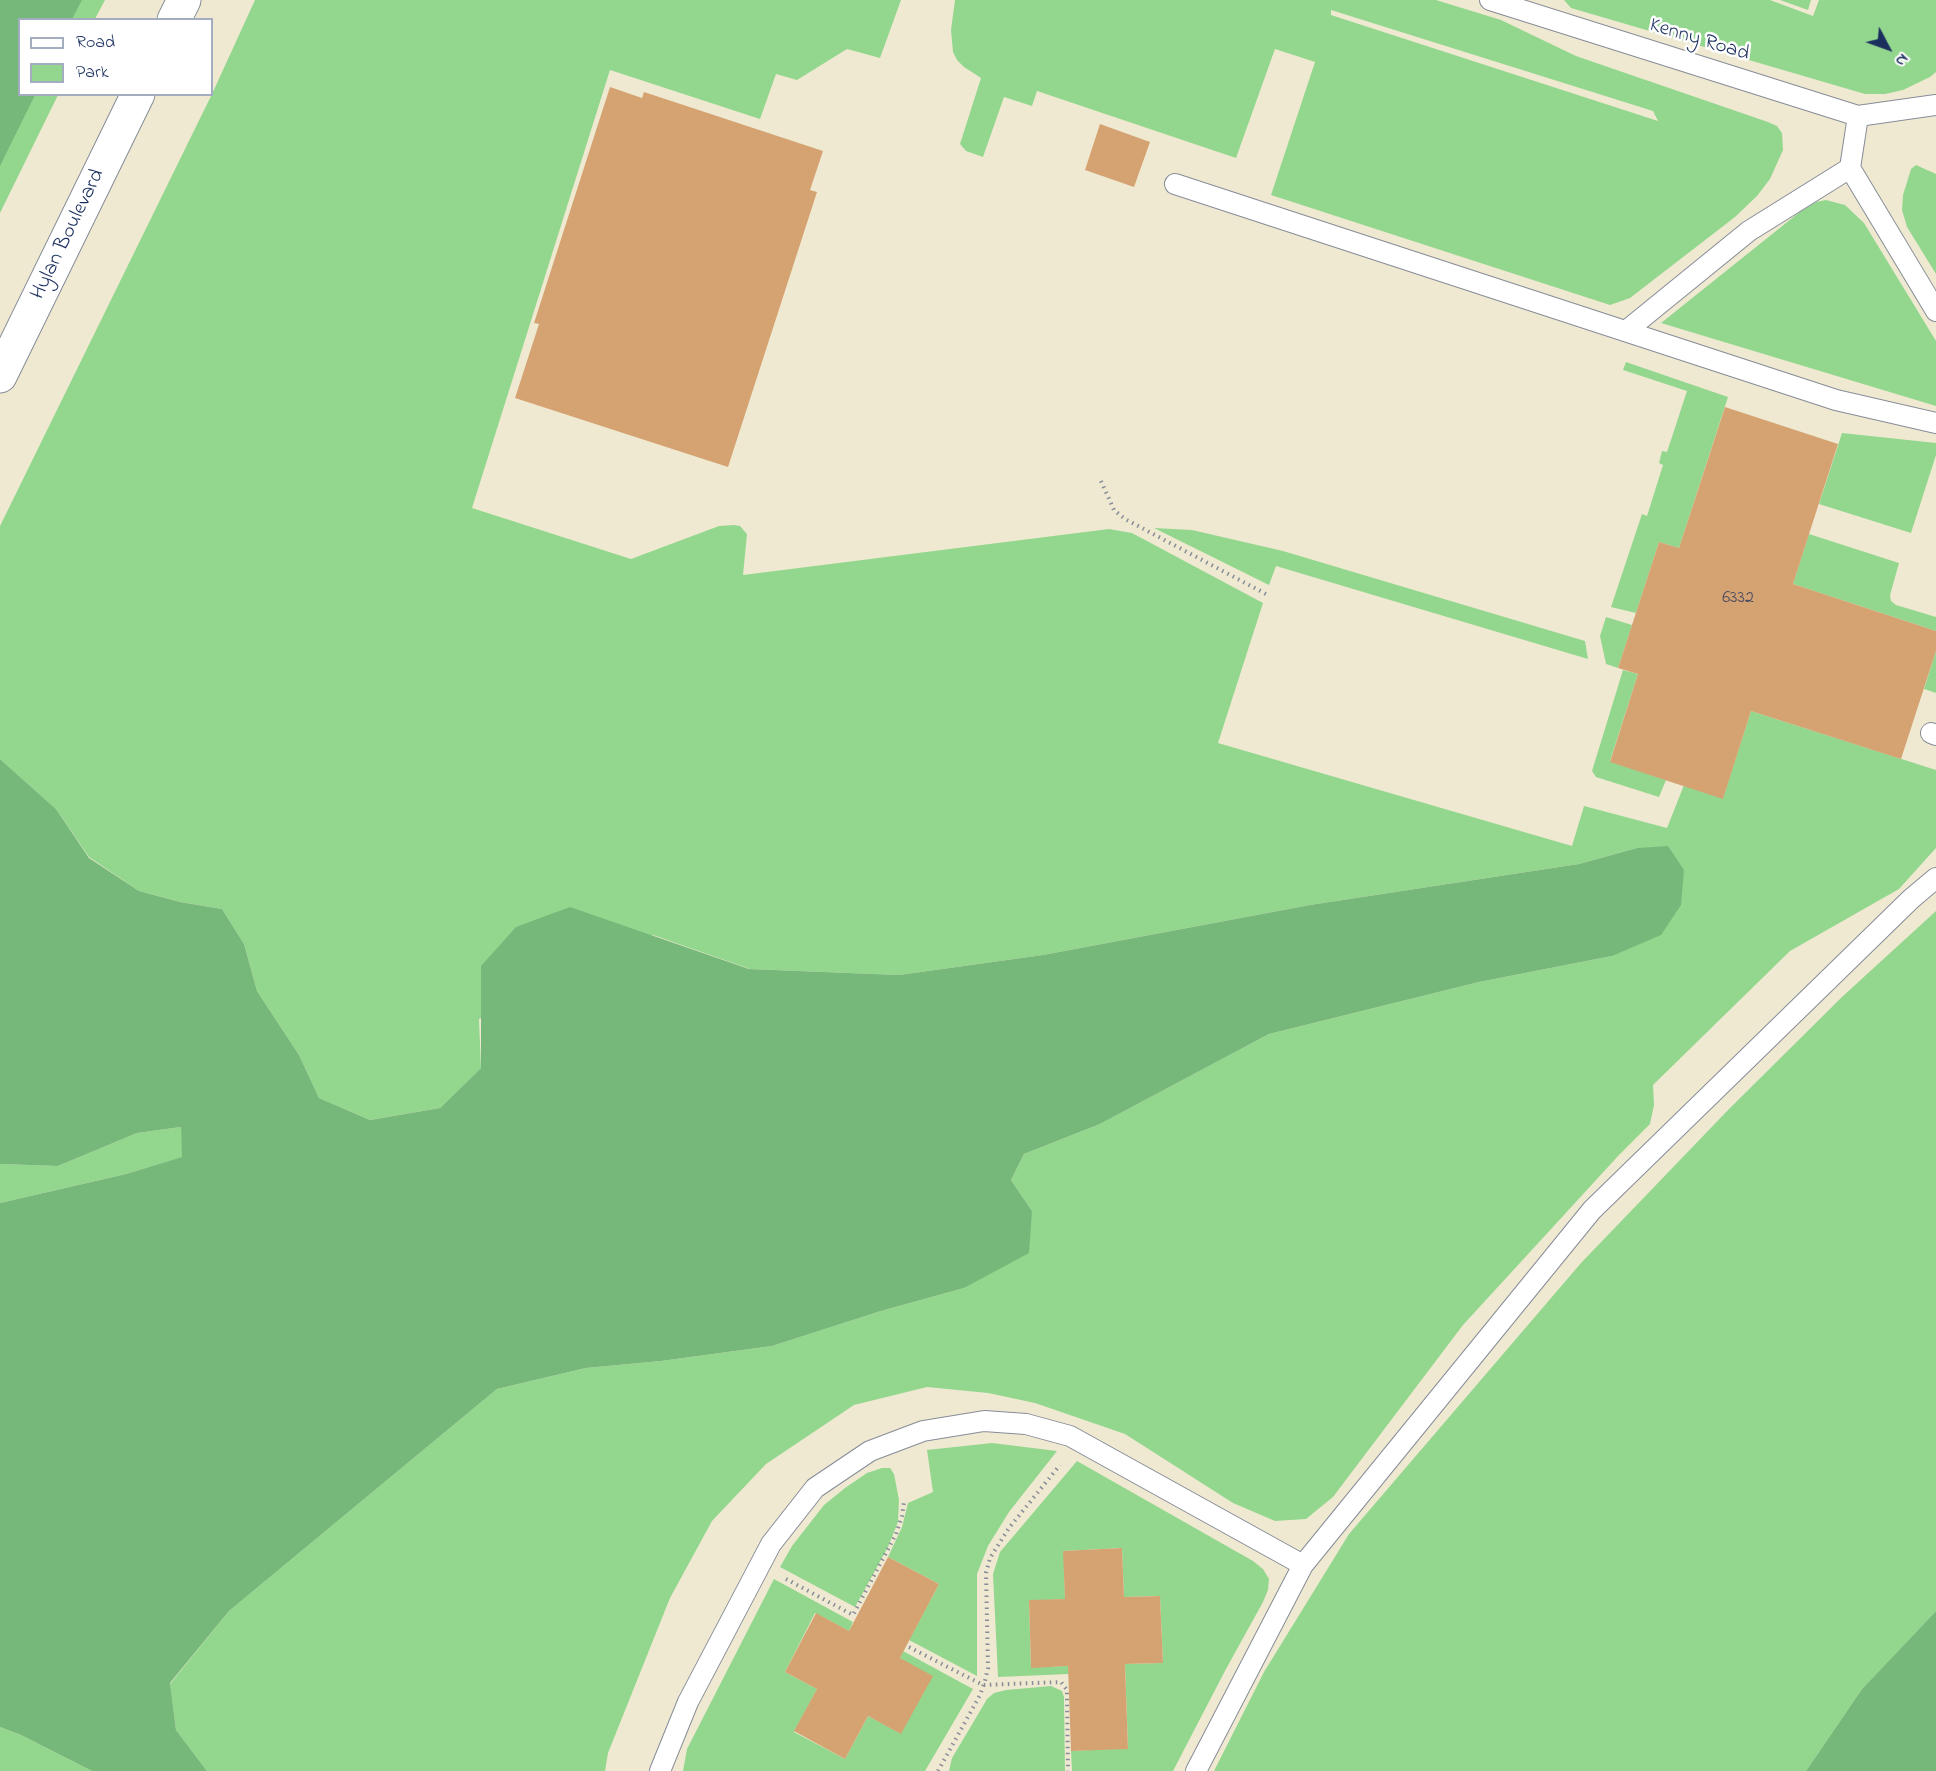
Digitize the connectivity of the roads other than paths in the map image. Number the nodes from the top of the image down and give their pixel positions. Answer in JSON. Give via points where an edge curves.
{"nodes":[{"id":1,"x":184,"y":0,"type":"edge"},
{"id":2,"x":1490,"y":0,"type":"edge"},
{"id":3,"x":175,"y":18,"type":"edge"},
{"id":4,"x":137,"y":96,"type":"edge"},
{"id":5,"x":1936,"y":105,"type":"edge"},
{"id":6,"x":1858,"y":116,"type":"junction"},
{"id":7,"x":1850,"y":168,"type":"junction"},
{"id":8,"x":1176,"y":184,"type":"dead end"},
{"id":9,"x":1936,"y":311,"type":"edge"},
{"id":10,"x":1626,"y":331,"type":"junction"},
{"id":11,"x":0,"y":376,"type":"edge"},
{"id":12,"x":1936,"y":423,"type":"edge"},
{"id":13,"x":1936,"y":878,"type":"edge"},
{"id":14,"x":1303,"y":1565,"type":"junction"},
{"id":15,"x":660,"y":1771,"type":"edge"},
{"id":16,"x":1196,"y":1771,"type":"edge"}],
"edges":[{"from":1,"to":3,"type":"main road"},
{"from":2,"to":6,"type":"lane","name":"Kenny Road"},
{"from":4,"to":11,"type":"main road","name":"Hylan Boulevard"},
{"from":5,"to":6,"type":"lane"},
{"from":6,"to":7,"type":"lane"},
{"from":7,"to":9,"type":"lane"},
{"from":7,"to":10,"type":"lane","via":[[1749,231]]},
{"from":8,"to":10,"type":"lane"},
{"from":10,"to":12,"type":"lane","via":[[1836,400]]},
{"from":13,"to":14,"type":"lane","via":[[1592,1210]]},
{"from":14,"to":15,"type":"lane","via":[[1070,1436],[1026,1424],[984,1421],[923,1431],[870,1451],[815,1488],[771,1544],[688,1702]]},
{"from":14,"to":16,"type":"lane"}]}
